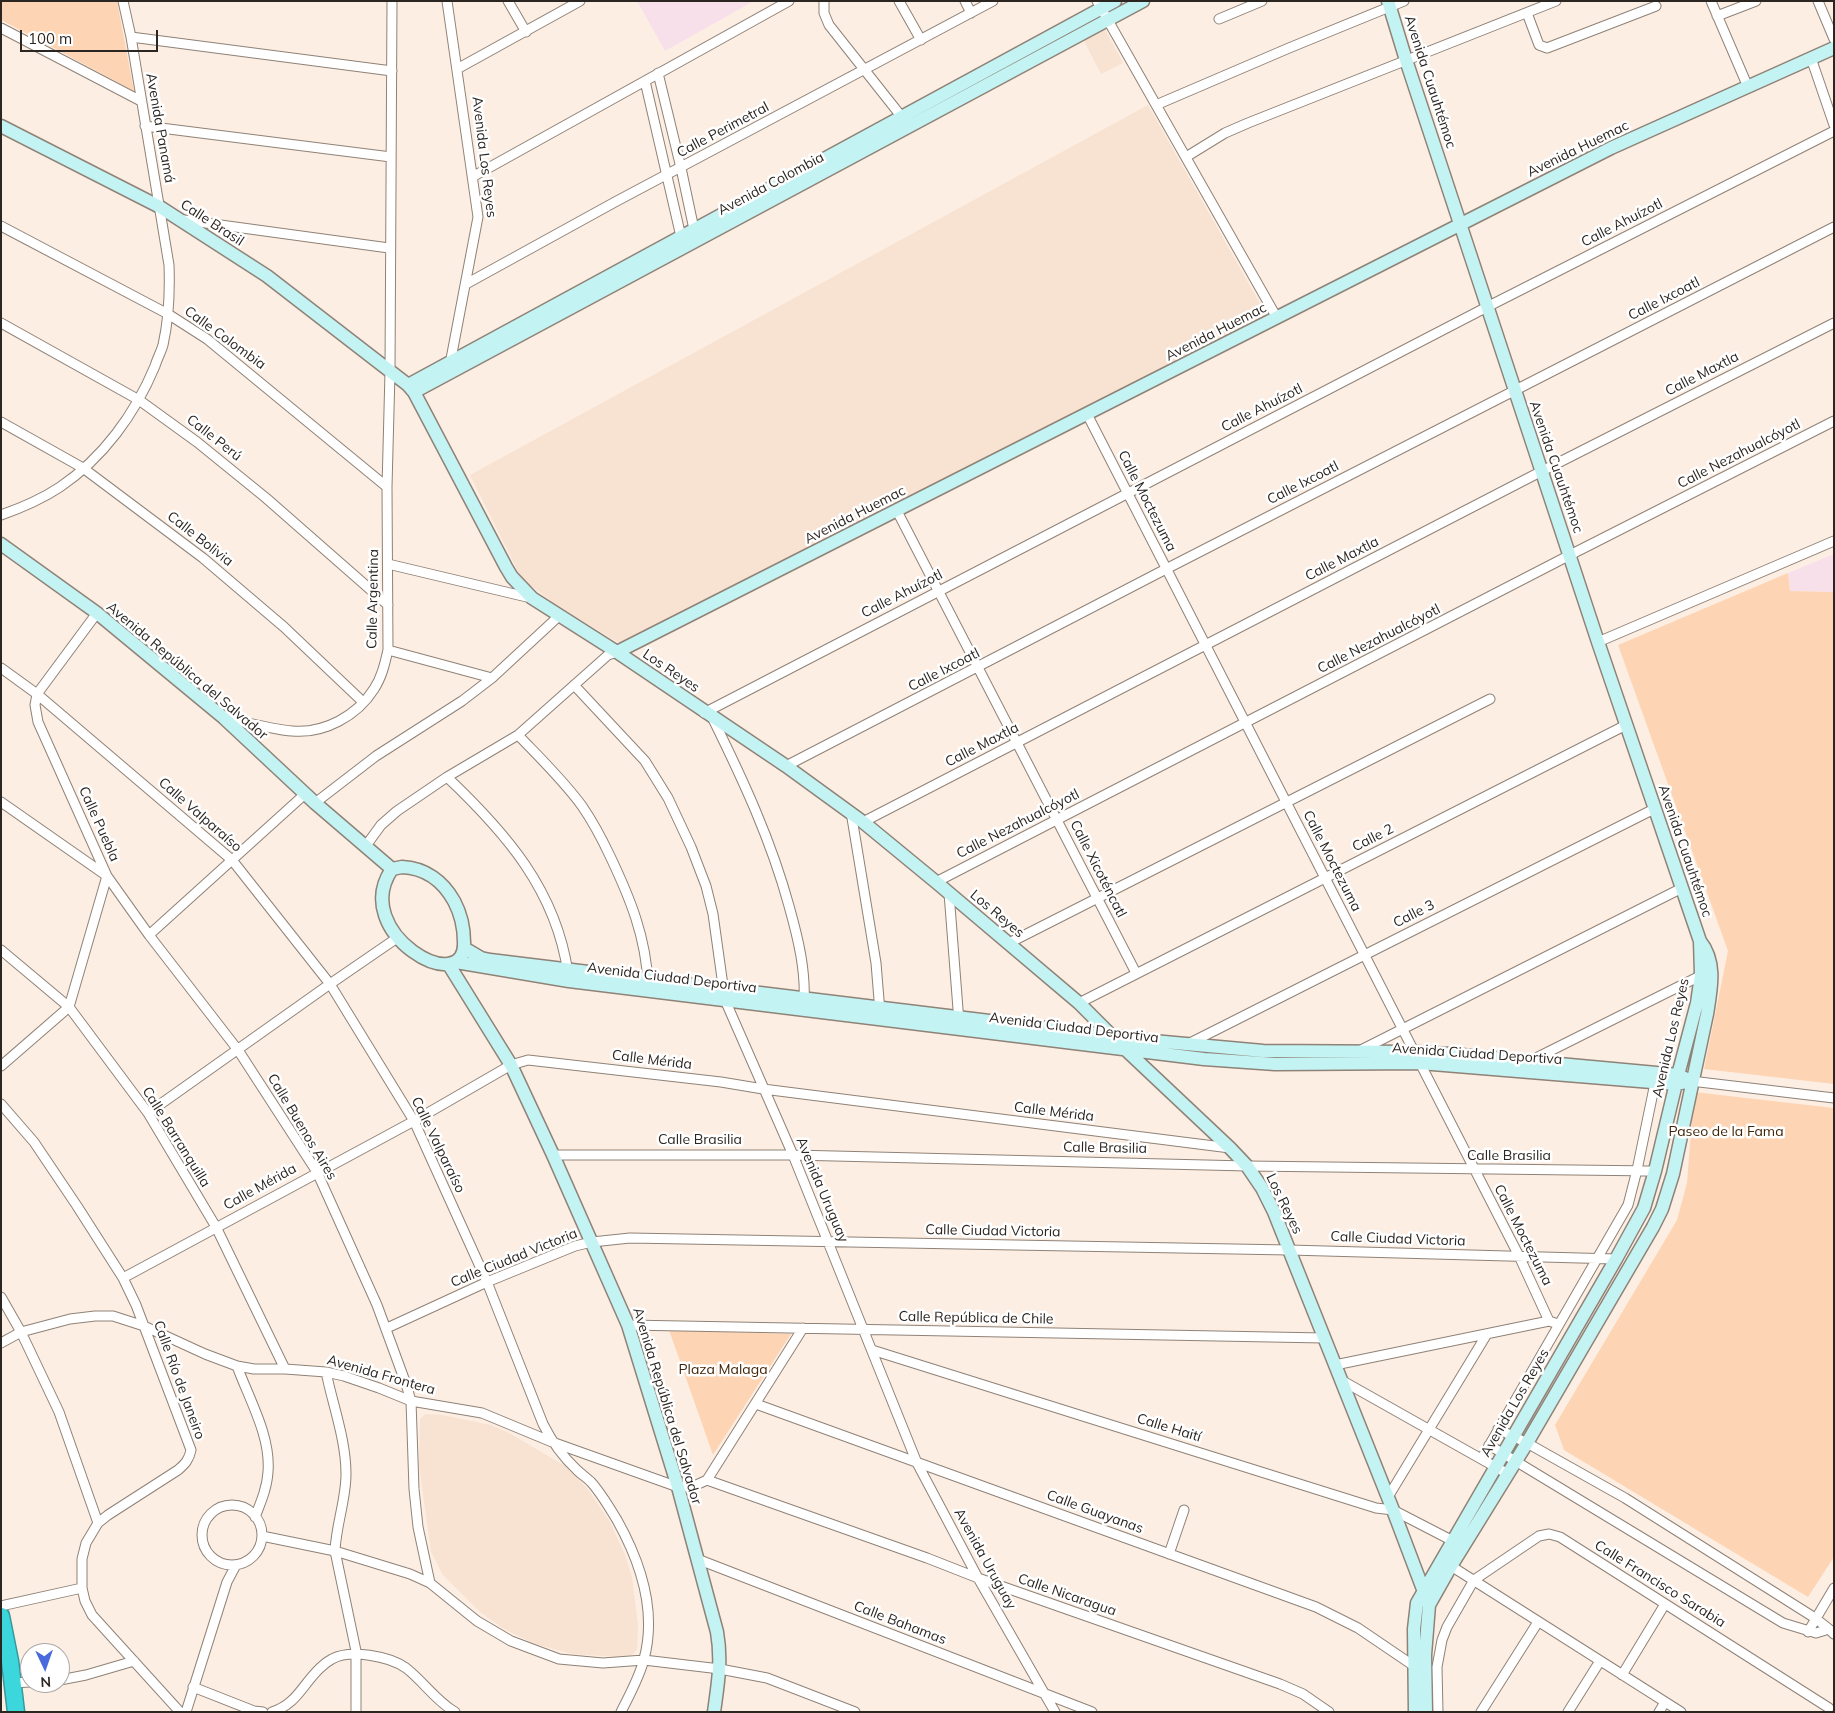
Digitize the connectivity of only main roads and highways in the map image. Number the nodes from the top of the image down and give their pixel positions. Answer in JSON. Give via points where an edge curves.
{"nodes":[{"id":1,"x":1,"y":1616,"type":"edge"},
{"id":2,"x":20,"y":1676,"type":"edge"},
{"id":3,"x":20,"y":1692,"type":"edge"},
{"id":4,"x":16,"y":1712,"type":"edge"}],
"edges":[{"from":1,"to":2,"type":"highway"},
{"from":3,"to":4,"type":"highway"}]}
